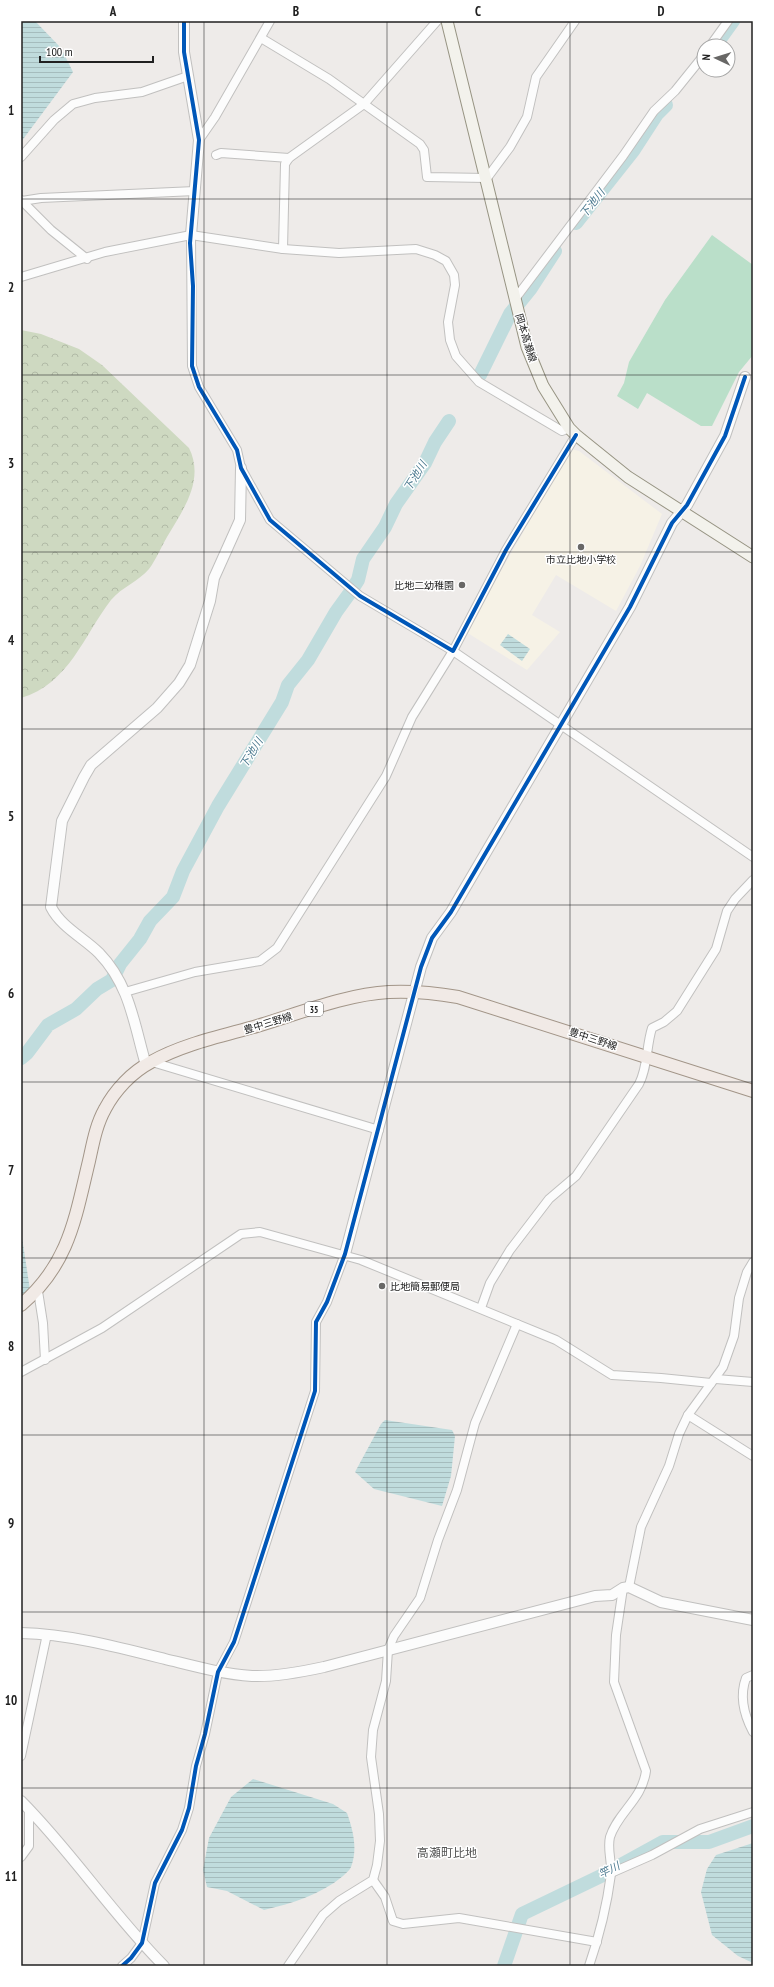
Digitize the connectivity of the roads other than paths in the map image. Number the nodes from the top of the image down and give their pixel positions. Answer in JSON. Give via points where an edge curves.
{"nodes":[{"id":1,"x":184,"y":21,"type":"edge"},
{"id":2,"x":270,"y":21,"type":"edge"},
{"id":3,"x":437,"y":21,"type":"edge"},
{"id":4,"x":448,"y":21,"type":"edge"},
{"id":5,"x":575,"y":21,"type":"edge"},
{"id":6,"x":726,"y":21,"type":"edge"},
{"id":7,"x":261,"y":38,"type":"junction"},
{"id":8,"x":715,"y":38,"type":"edge"},
{"id":9,"x":696,"y":65,"type":"edge"},
{"id":10,"x":188,"y":76,"type":"junction"},
{"id":11,"x":364,"y":104,"type":"junction"},
{"id":12,"x":199,"y":140,"type":"junction"},
{"id":13,"x":216,"y":155,"type":"dead end"},
{"id":14,"x":21,"y":157,"type":"edge"},
{"id":15,"x":288,"y":158,"type":"junction"},
{"id":16,"x":487,"y":178,"type":"junction"},
{"id":17,"x":195,"y":191,"type":"junction"},
{"id":18,"x":22,"y":200,"type":"edge"},
{"id":19,"x":191,"y":235,"type":"junction"},
{"id":20,"x":283,"y":248,"type":"junction"},
{"id":21,"x":87,"y":259,"type":"junction"},
{"id":22,"x":21,"y":276,"type":"edge"},
{"id":23,"x":516,"y":305,"type":"junction"},
{"id":24,"x":744,"y":377,"type":"dead end"},
{"id":25,"x":572,"y":431,"type":"junction"},
{"id":26,"x":241,"y":468,"type":"junction"},
{"id":27,"x":680,"y":512,"type":"junction"},
{"id":28,"x":753,"y":557,"type":"edge"},
{"id":29,"x":452,"y":651,"type":"junction"},
{"id":30,"x":560,"y":725,"type":"junction"},
{"id":31,"x":753,"y":857,"type":"edge"},
{"id":32,"x":753,"y":880,"type":"edge"},
{"id":33,"x":415,"y":991,"type":"junction"},
{"id":34,"x":125,"y":992,"type":"junction"},
{"id":35,"x":646,"y":1056,"type":"junction"},
{"id":36,"x":149,"y":1063,"type":"junction"},
{"id":37,"x":753,"y":1091,"type":"edge"},
{"id":38,"x":379,"y":1130,"type":"junction"},
{"id":39,"x":346,"y":1254,"type":"junction"},
{"id":40,"x":753,"y":1262,"type":"edge"},
{"id":41,"x":38,"y":1291,"type":"junction"},
{"id":42,"x":21,"y":1305,"type":"edge"},
{"id":43,"x":480,"y":1308,"type":"junction"},
{"id":44,"x":518,"y":1324,"type":"junction"},
{"id":45,"x":45,"y":1360,"type":"junction"},
{"id":46,"x":21,"y":1372,"type":"edge"},
{"id":47,"x":713,"y":1381,"type":"junction"},
{"id":48,"x":753,"y":1382,"type":"edge"},
{"id":49,"x":688,"y":1415,"type":"junction"},
{"id":50,"x":753,"y":1456,"type":"edge"},
{"id":51,"x":626,"y":1587,"type":"junction"},
{"id":52,"x":753,"y":1620,"type":"edge"},
{"id":53,"x":21,"y":1633,"type":"edge"},
{"id":54,"x":47,"y":1634,"type":"junction"},
{"id":55,"x":388,"y":1650,"type":"junction"},
{"id":56,"x":218,"y":1672,"type":"junction"},
{"id":57,"x":753,"y":1674,"type":"edge"},
{"id":58,"x":753,"y":1732,"type":"edge"},
{"id":59,"x":21,"y":1756,"type":"edge"},
{"id":60,"x":21,"y":1801,"type":"edge"},
{"id":61,"x":29,"y":1809,"type":"junction"},
{"id":62,"x":753,"y":1812,"type":"edge"},
{"id":63,"x":21,"y":1858,"type":"edge"},
{"id":64,"x":611,"y":1873,"type":"junction"},
{"id":65,"x":373,"y":1880,"type":"junction"},
{"id":66,"x":597,"y":1942,"type":"junction"},
{"id":67,"x":142,"y":1943,"type":"junction"},
{"id":68,"x":122,"y":1966,"type":"edge"},
{"id":69,"x":164,"y":1966,"type":"edge"},
{"id":70,"x":288,"y":1966,"type":"edge"},
{"id":71,"x":589,"y":1966,"type":"edge"}],
"edges":[{"from":1,"to":10,"type":"street","via":[[184,52]]},
{"from":2,"to":7,"type":"street"},
{"from":3,"to":11,"type":"street"},
{"from":4,"to":16,"type":"main road","name":"岡本高瀬線"},
{"from":5,"to":16,"type":"street","via":[[536,77],[527,117],[510,147]]},
{"from":6,"to":8,"type":"street"},
{"from":7,"to":11,"type":"street","via":[[329,79]]},
{"from":7,"to":12,"type":"street"},
{"from":9,"to":23,"type":"street","via":[[675,91],[654,111]]},
{"from":10,"to":12,"type":"street"},
{"from":10,"to":14,"type":"street","via":[[142,92],[95,98],[73,104],[54,120]]},
{"from":11,"to":15,"type":"street"},
{"from":11,"to":16,"type":"street","via":[[420,144],[424,150],[427,177]]},
{"from":12,"to":17,"type":"street"},
{"from":13,"to":15,"type":"street"},
{"from":15,"to":20,"type":"street","via":[[285,164]]},
{"from":16,"to":23,"type":"main road","name":"岡本高瀬線"},
{"from":17,"to":18,"type":"street"},
{"from":17,"to":19,"type":"street"},
{"from":18,"to":21,"type":"street","via":[[51,230]]},
{"from":19,"to":20,"type":"street"},
{"from":19,"to":21,"type":"street","via":[[105,252]]},
{"from":19,"to":26,"type":"street","via":[[192,366],[199,387],[237,450]]},
{"from":20,"to":25,"type":"street","via":[[338,253],[416,250],[446,261],[454,275],[455,285],[448,322],[450,340],[456,356],[479,382],[562,432]]},
{"from":21,"to":22,"type":"street"},
{"from":23,"to":25,"type":"main road","name":"岡本高瀬線","via":[[527,347],[543,386]]},
{"from":24,"to":27,"type":"street","via":[[725,436],[687,505]]},
{"from":25,"to":27,"type":"main road","name":"岡本高瀬線","via":[[623,474]]},
{"from":25,"to":29,"type":"street"},
{"from":26,"to":29,"type":"street","via":[[270,520],[278,528],[360,596]]},
{"from":26,"to":34,"type":"street","via":[[240,520],[214,578],[210,601],[190,665],[179,683],[157,708],[91,765],[62,821],[51,907],[56,917],[102,957],[119,979]]},
{"from":27,"to":28,"type":"main road","name":"岡本高瀬線"},
{"from":27,"to":30,"type":"street","via":[[630,607]]},
{"from":29,"to":30,"type":"street"},
{"from":29,"to":34,"type":"street","via":[[412,717],[386,776],[277,948],[260,961],[195,972]]},
{"from":30,"to":31,"type":"street"},
{"from":30,"to":33,"type":"street","via":[[451,912],[441,922],[432,938]]},
{"from":32,"to":35,"type":"street","via":[[727,912],[716,949],[677,1011],[652,1028]]},
{"from":33,"to":35,"type":"main road","name":"豊中三野線","number":"35","via":[[480,1002]]},
{"from":33,"to":36,"type":"main road","name":"豊中三野線","number":"35","via":[[350,998],[193,1045]]},
{"from":33,"to":38,"type":"street"},
{"from":34,"to":36,"type":"street"},
{"from":35,"to":37,"type":"main road","name":"豊中三野線","number":"35"},
{"from":35,"to":43,"type":"street","via":[[640,1084],[576,1176],[549,1199],[510,1250],[490,1283]]},
{"from":36,"to":38,"type":"street"},
{"from":36,"to":41,"type":"main road","name":"豊中三野線","number":"35","via":[[122,1085],[104,1109],[96,1131],[70,1237],[57,1264]]},
{"from":38,"to":39,"type":"street"},
{"from":39,"to":43,"type":"street"},
{"from":39,"to":45,"type":"street","via":[[260,1232],[241,1234],[102,1328]]},
{"from":39,"to":56,"type":"street","via":[[316,1322],[315,1391],[234,1642]]},
{"from":40,"to":47,"type":"street","via":[[739,1298],[734,1336],[723,1367]]},
{"from":41,"to":42,"type":"main road","name":"豊中三野線","number":"35"},
{"from":41,"to":45,"type":"street"},
{"from":43,"to":44,"type":"street"},
{"from":44,"to":47,"type":"street","via":[[556,1340],[612,1376]]},
{"from":44,"to":55,"type":"street","via":[[474,1423],[457,1490],[420,1598],[394,1636]]},
{"from":45,"to":46,"type":"street"},
{"from":47,"to":48,"type":"street"},
{"from":47,"to":49,"type":"street"},
{"from":49,"to":50,"type":"street"},
{"from":49,"to":51,"type":"street","via":[[669,1466],[640,1527]]},
{"from":51,"to":52,"type":"street","via":[[661,1602]]},
{"from":51,"to":55,"type":"street","via":[[612,1595],[595,1596]]},
{"from":51,"to":64,"type":"street","via":[[616,1635],[614,1682],[646,1771],[638,1796],[615,1825],[610,1838]]},
{"from":53,"to":54,"type":"street"},
{"from":54,"to":56,"type":"street"},
{"from":54,"to":59,"type":"street"},
{"from":55,"to":56,"type":"street","via":[[296,1674],[253,1676]]},
{"from":55,"to":65,"type":"street","via":[[386,1681],[373,1730],[371,1757],[380,1842]]},
{"from":56,"to":67,"type":"street","via":[[189,1808],[182,1830],[155,1883]]},
{"from":57,"to":58,"type":"street","via":[[746,1678],[743,1685],[742,1706]]},
{"from":60,"to":61,"type":"street"},
{"from":61,"to":63,"type":"street","via":[[29,1846]]},
{"from":61,"to":67,"type":"street"},
{"from":62,"to":64,"type":"street","via":[[700,1828],[652,1855]]},
{"from":64,"to":66,"type":"street"},
{"from":65,"to":66,"type":"street","via":[[385,1897],[393,1921],[403,1924],[459,1918]]},
{"from":65,"to":70,"type":"street","via":[[339,1901],[323,1915]]},
{"from":66,"to":71,"type":"street"},
{"from":67,"to":68,"type":"street"},
{"from":67,"to":69,"type":"street"}]}
